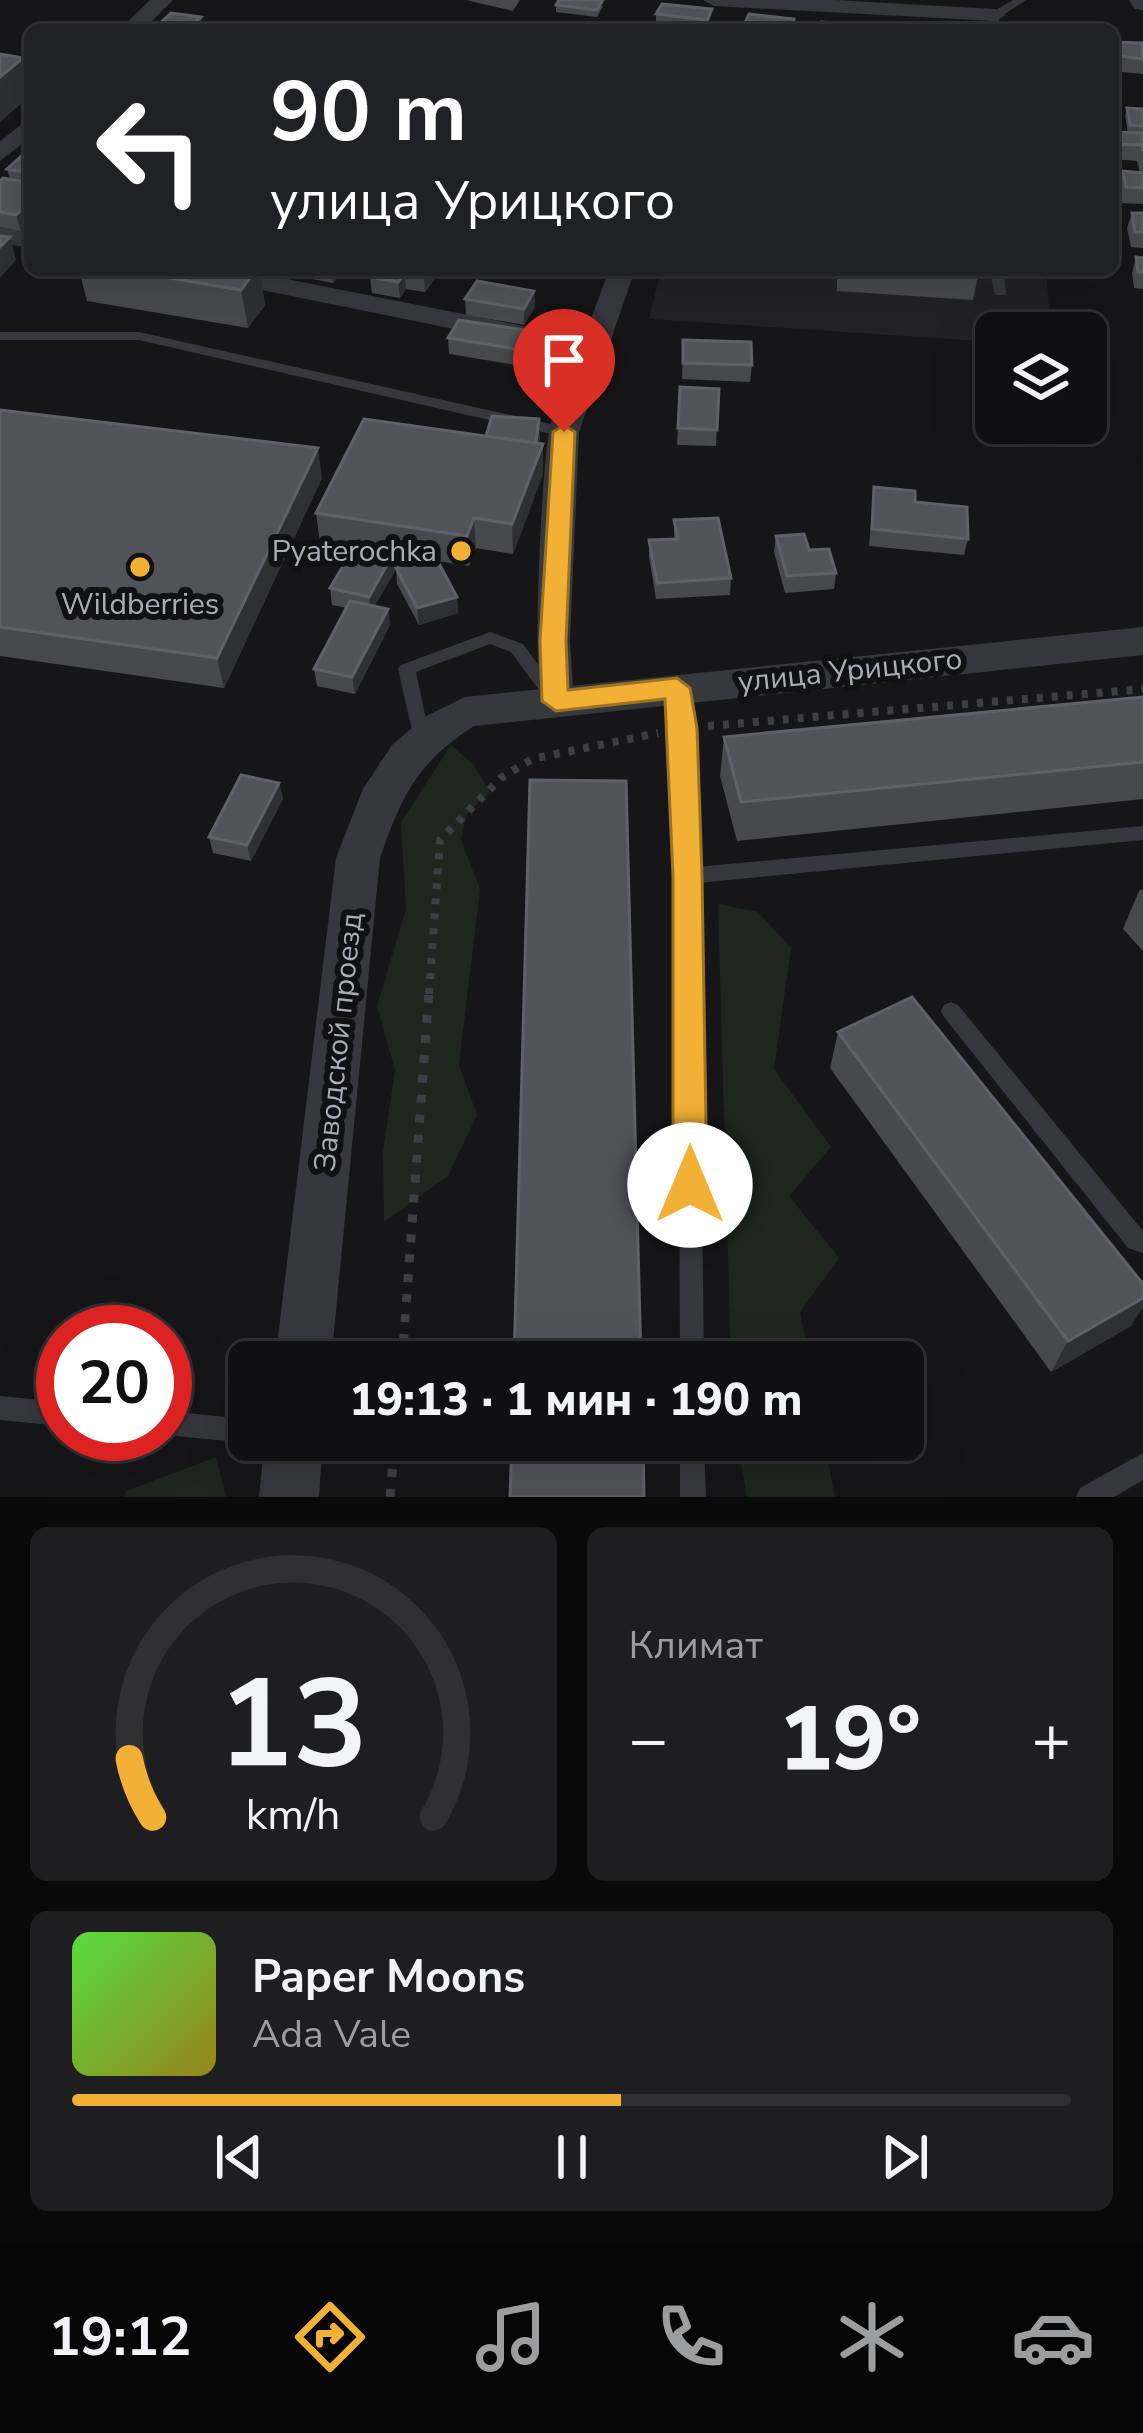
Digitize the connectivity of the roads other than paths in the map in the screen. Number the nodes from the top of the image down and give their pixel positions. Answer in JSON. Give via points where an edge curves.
{"nodes":[{"id":1,"x":162,"y":0,"type":"edge"},
{"id":2,"x":1021,"y":0,"type":"edge"},
{"id":3,"x":724,"y":1,"type":"edge"},
{"id":4,"x":993,"y":22,"type":"edge"},
{"id":5,"x":136,"y":24,"type":"edge"},
{"id":6,"x":24,"y":131,"type":"edge"},
{"id":7,"x":0,"y":154,"type":"edge"},
{"id":8,"x":232,"y":276,"type":"edge"},
{"id":9,"x":620,"y":276,"type":"edge"},
{"id":10,"x":998,"y":276,"type":"edge"},
{"id":11,"x":1000,"y":292,"type":"dead end"},
{"id":12,"x":0,"y":336,"type":"edge"},
{"id":13,"x":596,"y":349,"type":"junction"},
{"id":14,"x":564,"y":432,"type":"junction"},
{"id":15,"x":1143,"y":641,"type":"edge"},
{"id":16,"x":556,"y":701,"type":"junction"},
{"id":17,"x":680,"y":708,"type":"junction"},
{"id":18,"x":421,"y":738,"type":"junction"},
{"id":19,"x":1143,"y":833,"type":"edge"},
{"id":20,"x":688,"y":876,"type":"junction"},
{"id":21,"x":951,"y":1011,"type":"dead end"},
{"id":22,"x":1143,"y":1242,"type":"edge"},
{"id":23,"x":305,"y":1341,"type":"edge"},
{"id":24,"x":692,"y":1341,"type":"edge"},
{"id":25,"x":0,"y":1408,"type":"edge"},
{"id":26,"x":36,"y":1411,"type":"edge"},
{"id":27,"x":192,"y":1426,"type":"edge"},
{"id":28,"x":228,"y":1429,"type":"edge"},
{"id":29,"x":292,"y":1461,"type":"edge"},
{"id":30,"x":692,"y":1461,"type":"edge"},
{"id":31,"x":1143,"y":1466,"type":"edge"},
{"id":32,"x":289,"y":1497,"type":"edge"},
{"id":33,"x":693,"y":1497,"type":"edge"},
{"id":34,"x":1089,"y":1497,"type":"edge"}],
"edges":[{"from":1,"to":5,"type":"street"},
{"from":2,"to":4,"type":"lane"},
{"from":3,"to":4,"type":"street"},
{"from":6,"to":7,"type":"street"},
{"from":8,"to":13,"type":"street"},
{"from":9,"to":13,"type":"street"},
{"from":10,"to":11,"type":"lane"},
{"from":12,"to":14,"type":"lane","via":[[139,336]]},
{"from":13,"to":14,"type":"street"},
{"from":14,"to":16,"type":"street"},
{"from":15,"to":17,"type":"street","name":"улица Урицкого"},
{"from":16,"to":17,"type":"street","name":"улица Урицкого"},
{"from":16,"to":18,"type":"street","name":"улица Урицкого","via":[[465,712]]},
{"from":16,"to":18,"type":"lane","via":[[518,648],[490,638],[407,669]]},
{"from":17,"to":20,"type":"lane"},
{"from":18,"to":23,"type":"street","name":"Заводской проезд","via":[[385,783],[358,858]]},
{"from":19,"to":20,"type":"lane"},
{"from":20,"to":24,"type":"lane"},
{"from":21,"to":22,"type":"lane"},
{"from":25,"to":26,"type":"lane"},
{"from":27,"to":28,"type":"lane"},
{"from":29,"to":32,"type":"street"},
{"from":30,"to":33,"type":"lane"},
{"from":31,"to":34,"type":"lane"}]}
